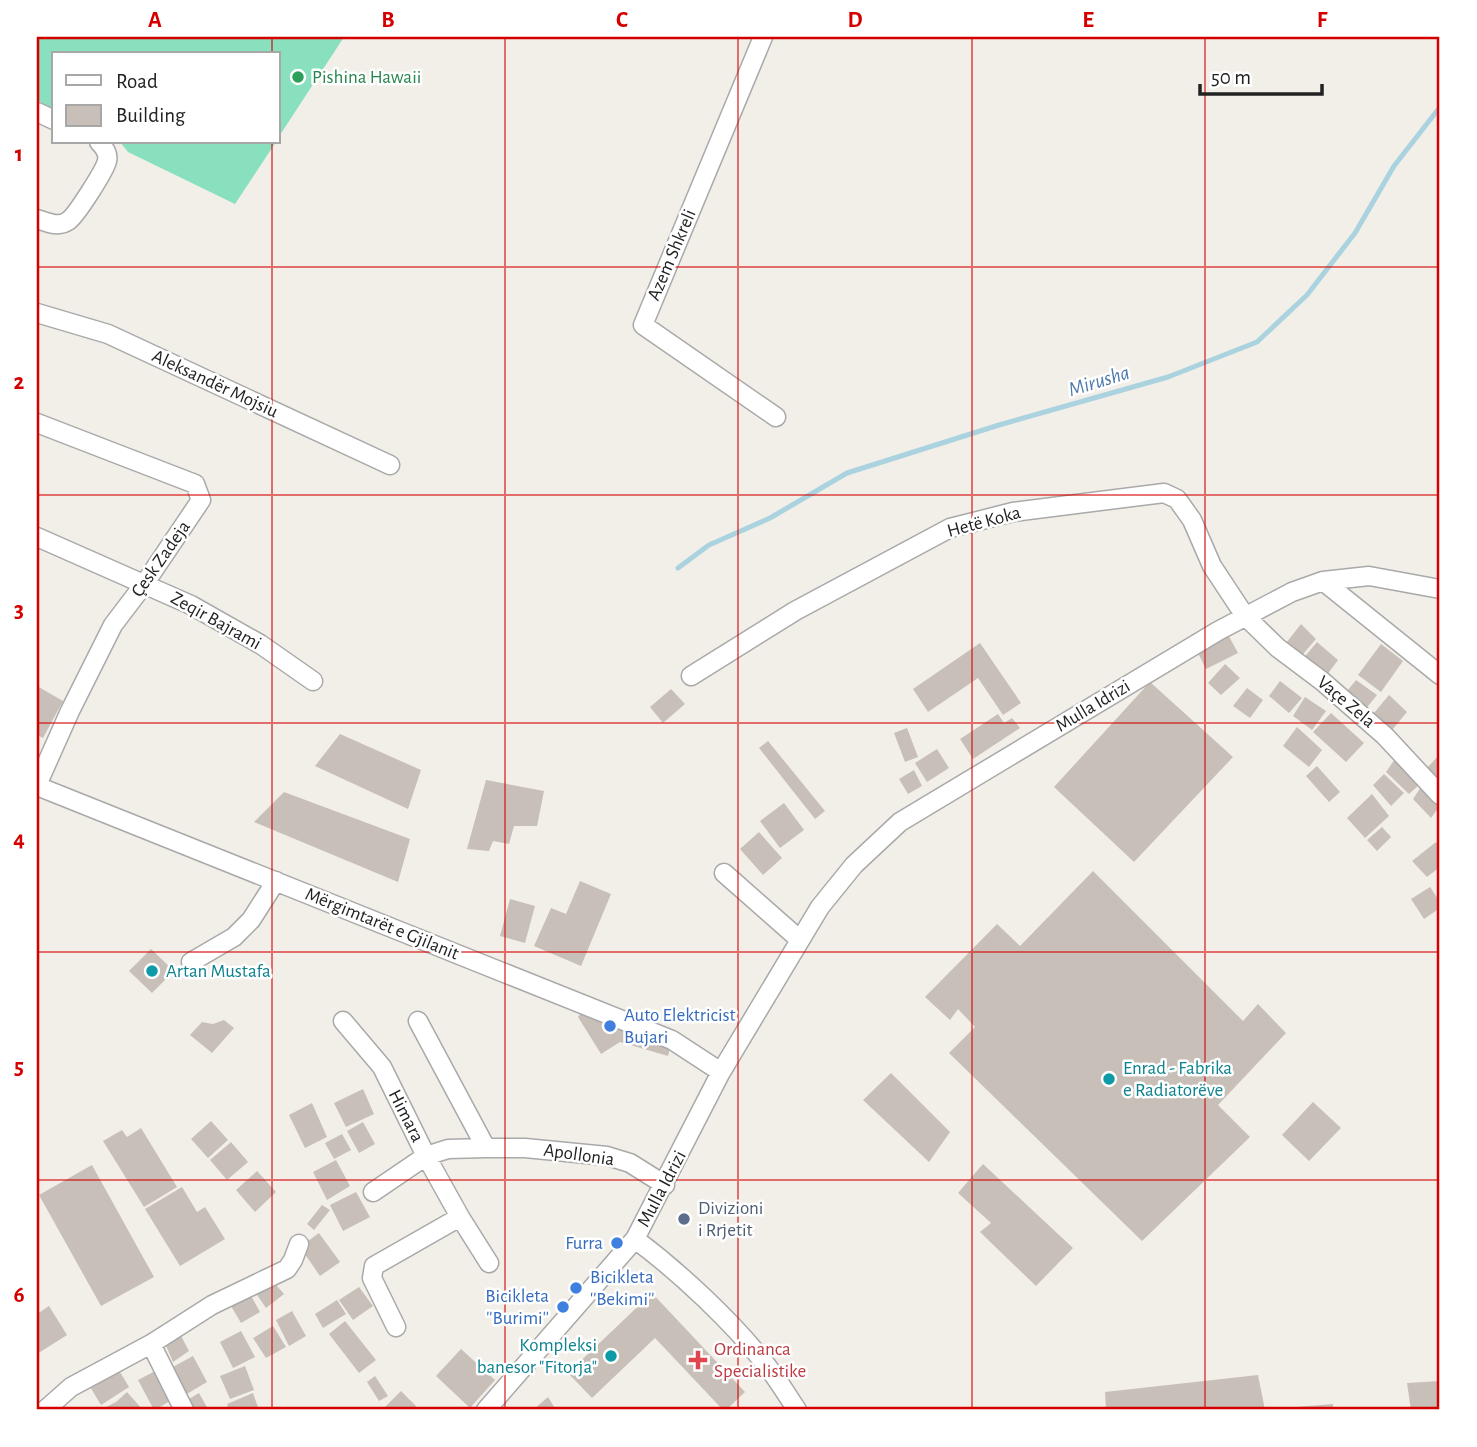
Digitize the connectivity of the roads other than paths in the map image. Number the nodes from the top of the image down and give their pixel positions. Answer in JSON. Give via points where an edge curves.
{"nodes":[{"id":1,"x":763,"y":37,"type":"edge"},
{"id":2,"x":101,"y":144,"type":"edge"},
{"id":3,"x":37,"y":219,"type":"edge"},
{"id":4,"x":37,"y":313,"type":"edge"},
{"id":5,"x":776,"y":417,"type":"dead end"},
{"id":6,"x":37,"y":423,"type":"edge"},
{"id":7,"x":390,"y":465,"type":"dead end"},
{"id":8,"x":37,"y":537,"type":"edge"},
{"id":9,"x":1323,"y":581,"type":"junction"},
{"id":10,"x":145,"y":583,"type":"junction"},
{"id":11,"x":1440,"y":590,"type":"edge"},
{"id":12,"x":1245,"y":616,"type":"junction"},
{"id":13,"x":1440,"y":675,"type":"edge"},
{"id":14,"x":691,"y":676,"type":"dead end"},
{"id":15,"x":313,"y":681,"type":"dead end"},
{"id":16,"x":37,"y":786,"type":"edge"},
{"id":17,"x":1440,"y":795,"type":"edge"},
{"id":18,"x":724,"y":873,"type":"dead end"},
{"id":19,"x":276,"y":881,"type":"junction"},
{"id":20,"x":800,"y":940,"type":"junction"},
{"id":21,"x":191,"y":962,"type":"dead end"},
{"id":22,"x":344,"y":1021,"type":"dead end"},
{"id":23,"x":418,"y":1021,"type":"dead end"},
{"id":24,"x":721,"y":1072,"type":"junction"},
{"id":25,"x":486,"y":1148,"type":"junction"},
{"id":26,"x":426,"y":1156,"type":"junction"},
{"id":27,"x":665,"y":1185,"type":"junction"},
{"id":28,"x":373,"y":1192,"type":"dead end"},
{"id":29,"x":460,"y":1217,"type":"junction"},
{"id":30,"x":635,"y":1239,"type":"junction"},
{"id":31,"x":299,"y":1244,"type":"dead end"},
{"id":32,"x":489,"y":1263,"type":"dead end"},
{"id":33,"x":396,"y":1327,"type":"dead end"},
{"id":34,"x":151,"y":1344,"type":"junction"},
{"id":35,"x":45,"y":1410,"type":"edge"},
{"id":36,"x":184,"y":1410,"type":"edge"},
{"id":37,"x":486,"y":1410,"type":"edge"},
{"id":38,"x":797,"y":1410,"type":"edge"}],
"edges":[{"from":1,"to":5,"type":"street","name":"Azem Shkreli","via":[[643,325]]},
{"from":2,"to":3,"type":"street","via":[[108,161],[79,210],[68,222],[56,225]]},
{"from":4,"to":7,"type":"street","name":"Aleksandër Mojsiu","via":[[108,334]]},
{"from":6,"to":10,"type":"street","name":"Çesk Zadeja","via":[[195,484],[201,500]]},
{"from":8,"to":10,"type":"street","name":"Zeqir Bajrami"},
{"from":9,"to":11,"type":"street","name":"Mulla Idrizi","via":[[1369,576]]},
{"from":9,"to":12,"type":"street","name":"Mulla Idrizi"},
{"from":9,"to":13,"type":"street"},
{"from":10,"to":15,"type":"street","name":"Zeqir Bajrami","via":[[260,644]]},
{"from":10,"to":16,"type":"street","name":"Çesk Zadeja","via":[[113,625]]},
{"from":12,"to":14,"type":"street","name":"Hetë Koka","via":[[1177,499],[1164,493],[1141,494],[1013,512],[950,528],[795,611]]},
{"from":12,"to":17,"type":"street","name":"Vaçe Zela","via":[[1385,736]]},
{"from":12,"to":20,"type":"street","name":"Mulla Idrizi","via":[[900,822],[837,886]]},
{"from":16,"to":19,"type":"street","name":"Mërgimtarët e Gjilanit"},
{"from":18,"to":20,"type":"street"},
{"from":19,"to":21,"type":"street","via":[[234,937]]},
{"from":19,"to":24,"type":"street","name":"Mërgimtarët e Gjilanit","via":[[672,1040]]},
{"from":20,"to":24,"type":"street","name":"Mulla Idrizi"},
{"from":22,"to":26,"type":"street","name":"Himara","via":[[382,1067]]},
{"from":23,"to":25,"type":"street"},
{"from":24,"to":27,"type":"street","name":"Mulla Idrizi"},
{"from":25,"to":26,"type":"street","name":"Apollonia","via":[[448,1149]]},
{"from":25,"to":27,"type":"street","name":"Apollonia","via":[[525,1147],[607,1156],[630,1163]]},
{"from":26,"to":28,"type":"street"},
{"from":26,"to":29,"type":"street","name":"Himara"},
{"from":27,"to":30,"type":"street","name":"Mulla Idrizi"},
{"from":29,"to":32,"type":"street","name":"Himara"},
{"from":29,"to":33,"type":"street","via":[[374,1266],[372,1278]]},
{"from":30,"to":37,"type":"street","name":"Mulla Idrizi"},
{"from":30,"to":38,"type":"street","via":[[730,1325],[767,1365]]},
{"from":31,"to":34,"type":"street","via":[[287,1269],[212,1305]]},
{"from":34,"to":35,"type":"street","via":[[71,1387]]},
{"from":34,"to":36,"type":"street"}]}
